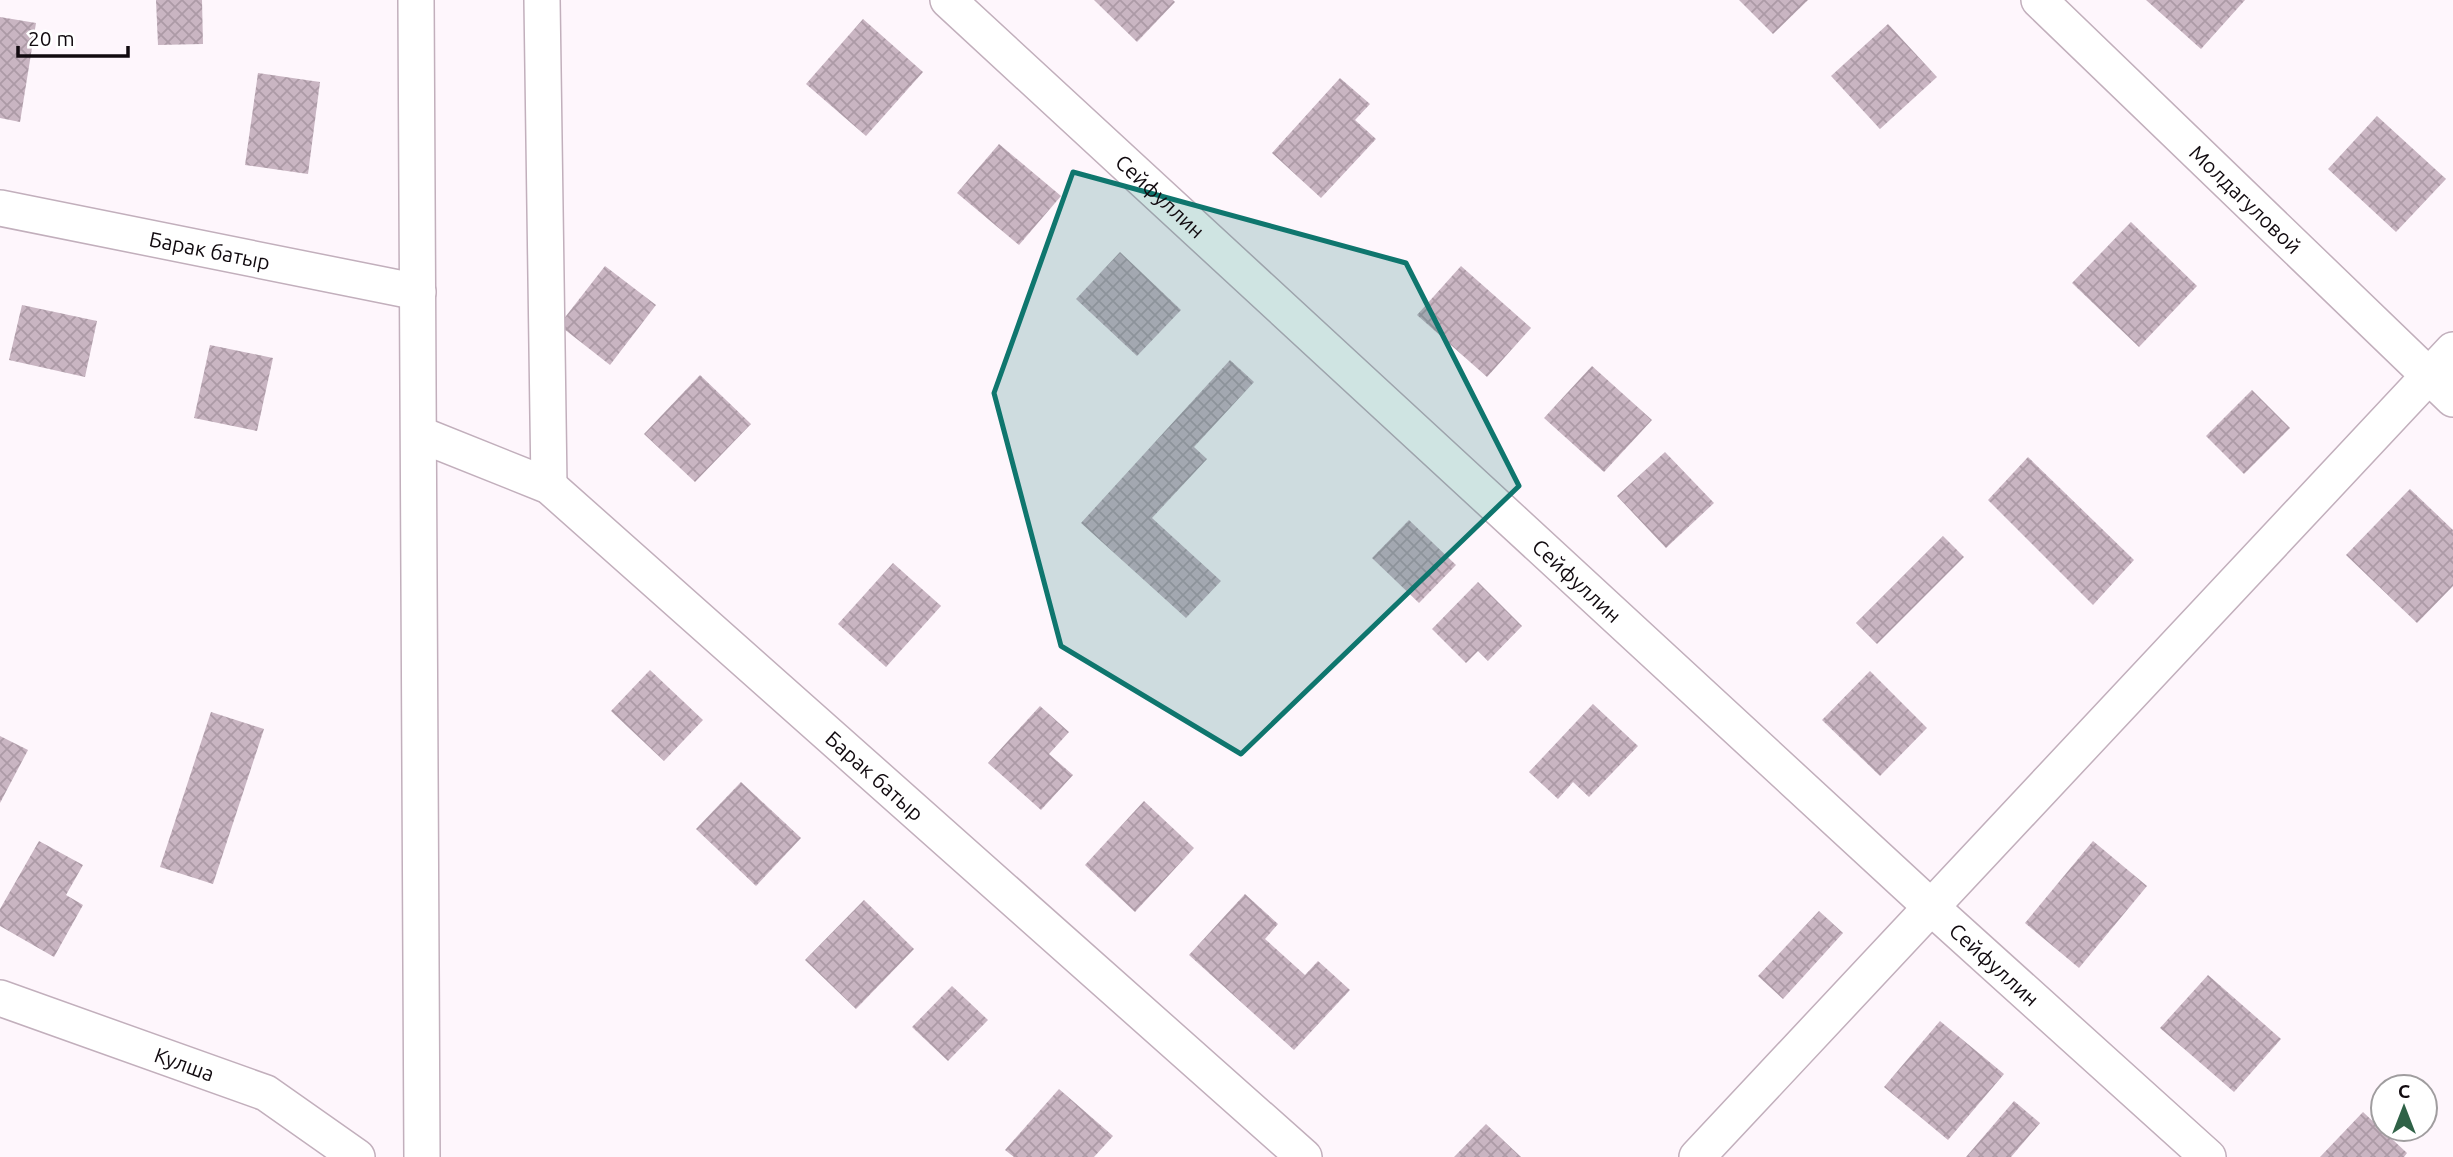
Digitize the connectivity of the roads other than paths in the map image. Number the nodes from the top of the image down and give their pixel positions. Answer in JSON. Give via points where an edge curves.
{"nodes":[{"id":1,"x":416,"y":0,"type":"edge"},
{"id":2,"x":542,"y":0,"type":"edge"},
{"id":3,"x":948,"y":0,"type":"edge"},
{"id":4,"x":2039,"y":0,"type":"edge"},
{"id":5,"x":0,"y":208,"type":"edge"},
{"id":6,"x":418,"y":292,"type":"junction"},
{"id":7,"x":2453,"y":350,"type":"edge"},
{"id":8,"x":2441,"y":387,"type":"edge"},
{"id":9,"x":419,"y":434,"type":"junction"},
{"id":10,"x":549,"y":486,"type":"junction"},
{"id":11,"x":1931,"y":907,"type":"junction"},
{"id":12,"x":0,"y":998,"type":"edge"},
{"id":13,"x":357,"y":1157,"type":"edge"},
{"id":14,"x":422,"y":1157,"type":"edge"},
{"id":15,"x":1304,"y":1157,"type":"edge"},
{"id":16,"x":1698,"y":1157,"type":"edge"},
{"id":17,"x":2208,"y":1157,"type":"edge"}],
"edges":[{"from":1,"to":6,"type":"street"},
{"from":2,"to":10,"type":"street"},
{"from":3,"to":11,"type":"street","name":"Сейфуллин"},
{"from":4,"to":8,"type":"street","name":"Молдагуловой"},
{"from":5,"to":6,"type":"street","name":"Барак батыр"},
{"from":6,"to":9,"type":"street"},
{"from":7,"to":8,"type":"street"},
{"from":8,"to":11,"type":"street"},
{"from":9,"to":10,"type":"street","name":"Барак батыр"},
{"from":9,"to":14,"type":"street"},
{"from":10,"to":15,"type":"street","name":"Барак батыр"},
{"from":11,"to":16,"type":"street"},
{"from":11,"to":17,"type":"street","name":"Сейфуллин"},
{"from":12,"to":13,"type":"street","name":"Кулша","via":[[266,1093]]}]}
